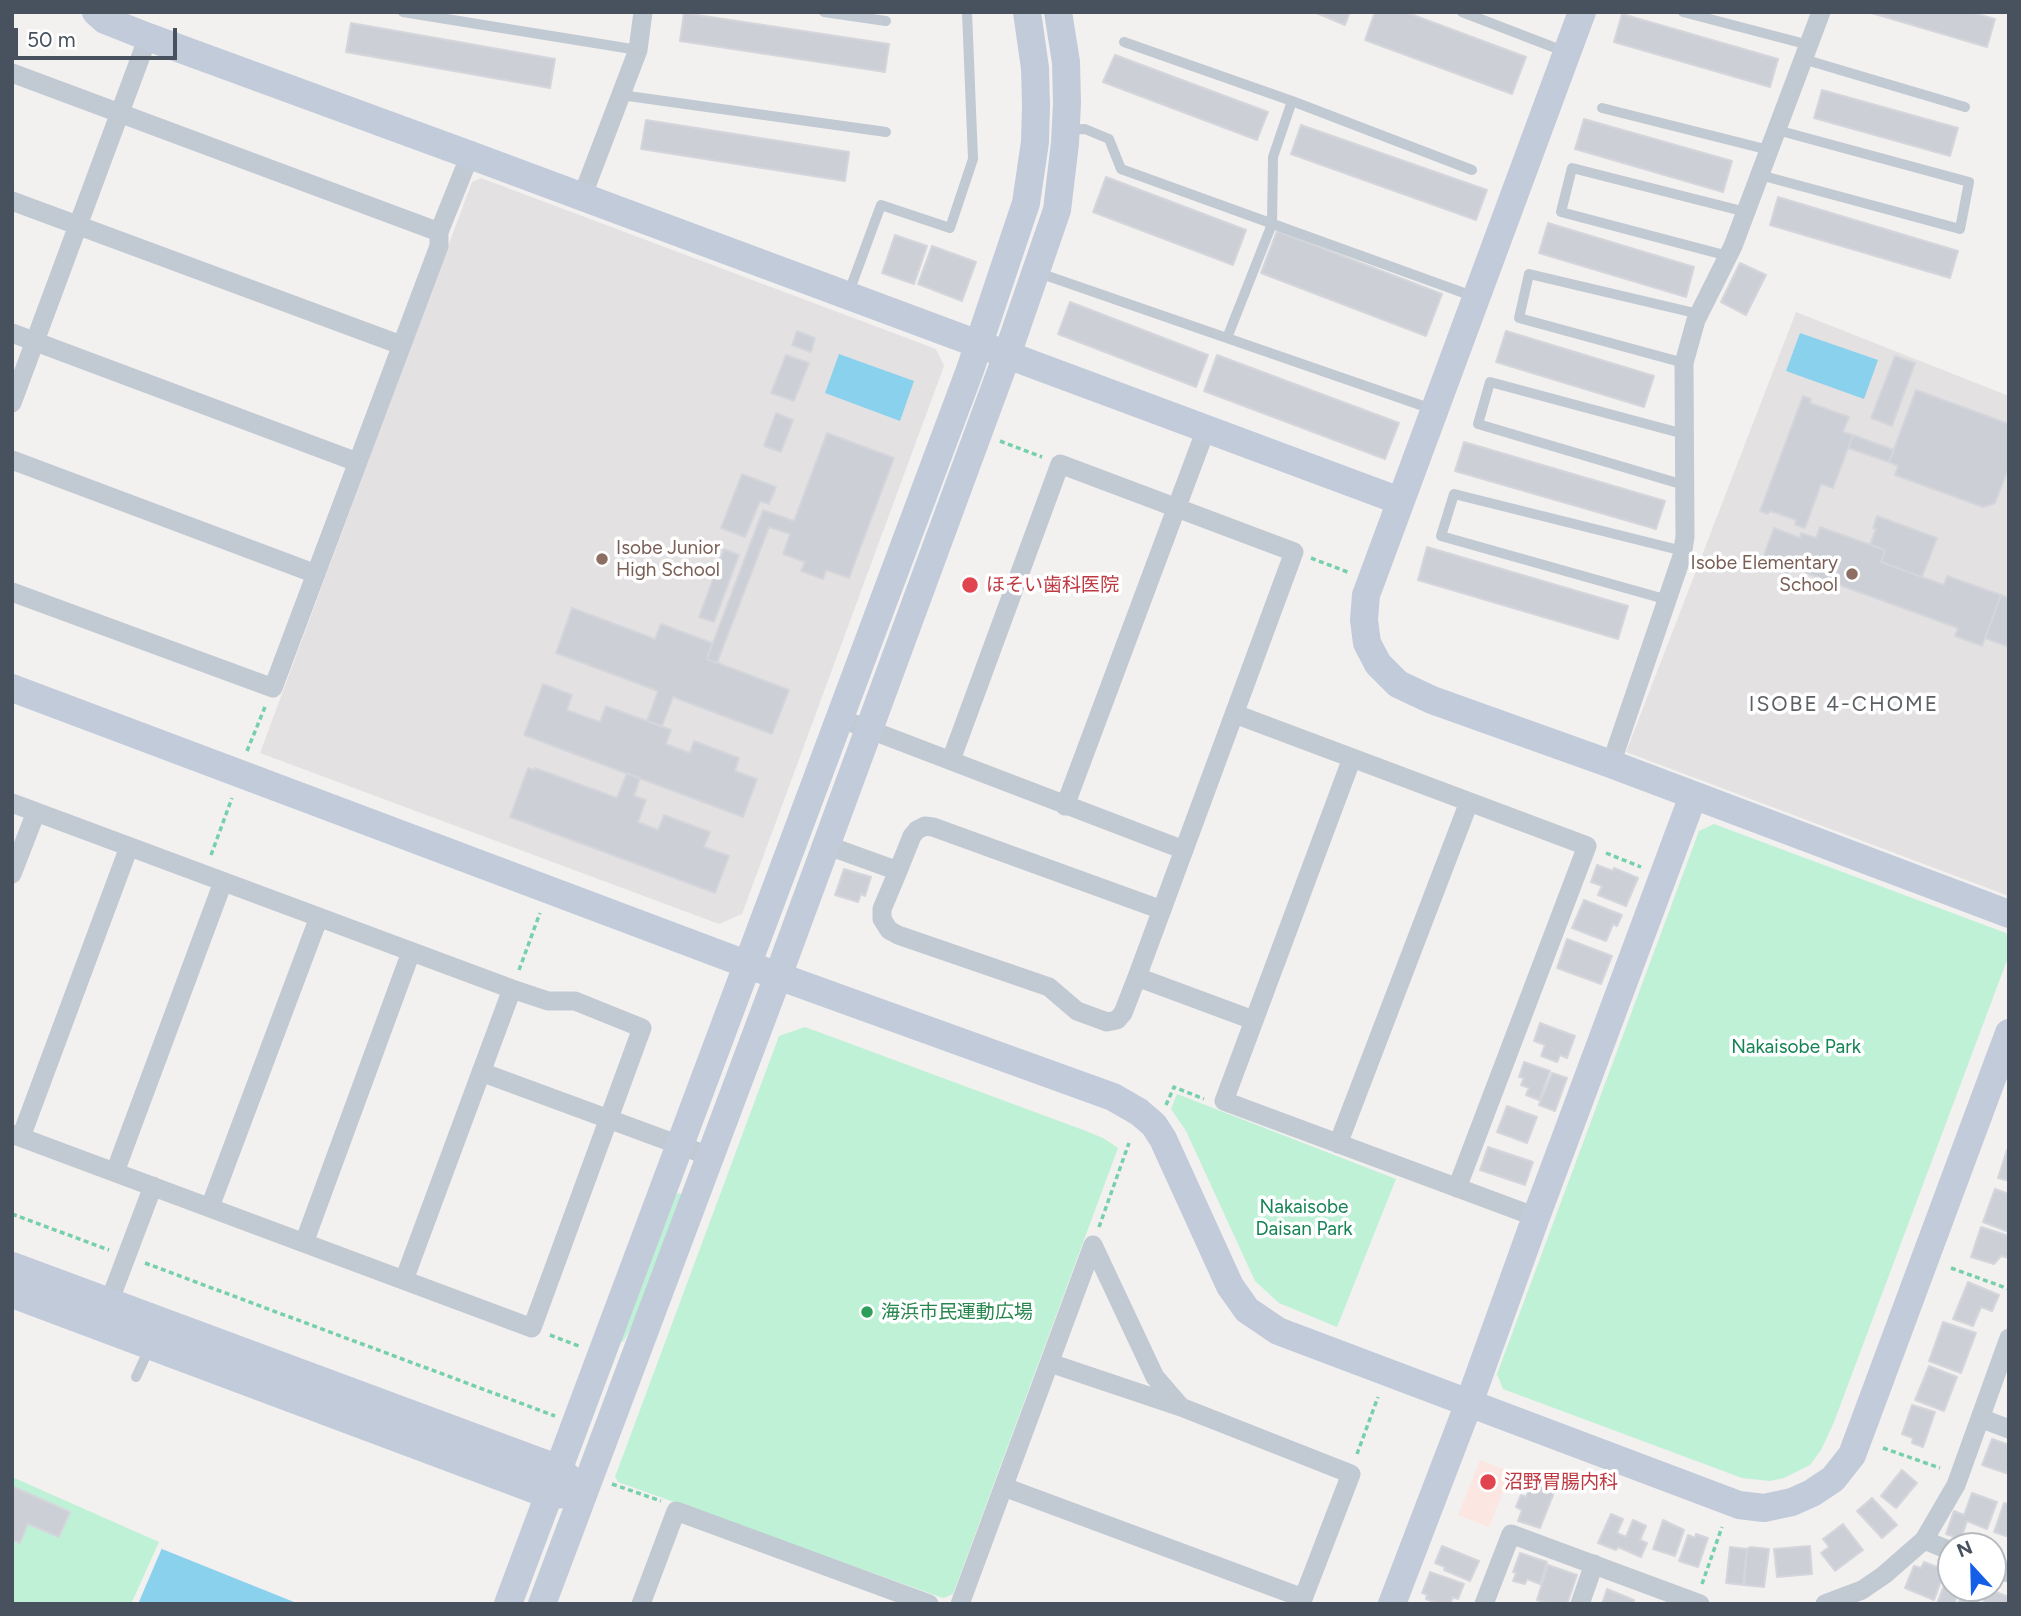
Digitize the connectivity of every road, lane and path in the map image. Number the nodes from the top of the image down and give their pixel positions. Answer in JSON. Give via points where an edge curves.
{"nodes":[{"id":1,"x":96,"y":12,"type":"edge"},
{"id":2,"x":403,"y":12,"type":"edge"},
{"id":3,"x":643,"y":12,"type":"edge"},
{"id":4,"x":824,"y":12,"type":"edge"},
{"id":5,"x":967,"y":12,"type":"edge"},
{"id":6,"x":1027,"y":12,"type":"edge"},
{"id":7,"x":1058,"y":12,"type":"edge"},
{"id":8,"x":1462,"y":12,"type":"edge"},
{"id":9,"x":1582,"y":12,"type":"edge"},
{"id":10,"x":1683,"y":12,"type":"edge"},
{"id":11,"x":1821,"y":12,"type":"edge"},
{"id":12,"x":886,"y":21,"type":"dead end"},
{"id":13,"x":148,"y":37,"type":"junction"},
{"id":14,"x":1124,"y":42,"type":"dead end"},
{"id":15,"x":638,"y":50,"type":"junction"},
{"id":16,"x":1567,"y":52,"type":"junction"},
{"id":17,"x":1806,"y":52,"type":"junction"},
{"id":18,"x":12,"y":73,"type":"edge"},
{"id":19,"x":621,"y":95,"type":"junction"},
{"id":20,"x":1292,"y":101,"type":"junction"},
{"id":21,"x":1965,"y":107,"type":"dead end"},
{"id":22,"x":1602,"y":108,"type":"dead end"},
{"id":23,"x":120,"y":113,"type":"junction"},
{"id":24,"x":1066,"y":130,"type":"junction"},
{"id":25,"x":1777,"y":130,"type":"junction"},
{"id":26,"x":886,"y":132,"type":"dead end"},
{"id":27,"x":1769,"y":150,"type":"junction"},
{"id":28,"x":470,"y":155,"type":"junction"},
{"id":29,"x":1472,"y":170,"type":"dead end"},
{"id":30,"x":1760,"y":175,"type":"junction"},
{"id":31,"x":582,"y":198,"type":"junction"},
{"id":32,"x":12,"y":201,"type":"edge"},
{"id":33,"x":1746,"y":212,"type":"junction"},
{"id":34,"x":1272,"y":224,"type":"junction"},
{"id":35,"x":78,"y":225,"type":"junction"},
{"id":36,"x":439,"y":232,"type":"junction"},
{"id":37,"x":1728,"y":256,"type":"junction"},
{"id":38,"x":1036,"y":271,"type":"junction"},
{"id":39,"x":848,"y":296,"type":"junction"},
{"id":40,"x":1476,"y":297,"type":"junction"},
{"id":41,"x":1699,"y":314,"type":"junction"},
{"id":42,"x":12,"y":333,"type":"edge"},
{"id":43,"x":1227,"y":338,"type":"junction"},
{"id":44,"x":35,"y":341,"type":"junction"},
{"id":45,"x":401,"y":345,"type":"junction"},
{"id":46,"x":979,"y":345,"type":"junction"},
{"id":47,"x":1007,"y":355,"type":"junction"},
{"id":48,"x":1684,"y":363,"type":"junction"},
{"id":49,"x":12,"y":403,"type":"edge"},
{"id":50,"x":1434,"y":409,"type":"junction"},
{"id":51,"x":1206,"y":429,"type":"junction"},
{"id":52,"x":1684,"y":434,"type":"junction"},
{"id":53,"x":995,"y":439,"type":"dead end"},
{"id":54,"x":12,"y":460,"type":"edge"},
{"id":55,"x":357,"y":462,"type":"junction"},
{"id":56,"x":1060,"y":464,"type":"junction"},
{"id":57,"x":1684,"y":485,"type":"junction"},
{"id":58,"x":1400,"y":501,"type":"junction"},
{"id":59,"x":1176,"y":508,"type":"junction"},
{"id":60,"x":1683,"y":551,"type":"junction"},
{"id":61,"x":1294,"y":552,"type":"junction"},
{"id":62,"x":316,"y":573,"type":"junction"},
{"id":63,"x":1358,"y":576,"type":"dead end"},
{"id":64,"x":12,"y":592,"type":"edge"},
{"id":65,"x":1668,"y":600,"type":"junction"},
{"id":66,"x":12,"y":688,"type":"edge"},
{"id":67,"x":273,"y":688,"type":"junction"},
{"id":68,"x":1235,"y":714,"type":"junction"},
{"id":69,"x":839,"y":718,"type":"junction"},
{"id":70,"x":868,"y":729,"type":"junction"},
{"id":71,"x":246,"y":754,"type":"dead end"},
{"id":72,"x":1352,"y":758,"type":"junction"},
{"id":73,"x":951,"y":760,"type":"junction"},
{"id":74,"x":1611,"y":764,"type":"junction"},
{"id":75,"x":1693,"y":796,"type":"junction"},
{"id":76,"x":232,"y":798,"type":"dead end"},
{"id":77,"x":1469,"y":802,"type":"junction"},
{"id":78,"x":12,"y":803,"type":"edge"},
{"id":79,"x":1065,"y":806,"type":"junction"},
{"id":80,"x":36,"y":812,"type":"junction"},
{"id":81,"x":826,"y":845,"type":"junction"},
{"id":82,"x":1587,"y":846,"type":"junction"},
{"id":83,"x":129,"y":847,"type":"junction"},
{"id":84,"x":1184,"y":850,"type":"junction"},
{"id":85,"x":1650,"y":870,"type":"dead end"},
{"id":86,"x":898,"y":871,"type":"junction"},
{"id":87,"x":12,"y":874,"type":"edge"},
{"id":88,"x":203,"y":875,"type":"junction"},
{"id":89,"x":223,"y":882,"type":"junction"},
{"id":90,"x":1162,"y":911,"type":"junction"},
{"id":91,"x":540,"y":913,"type":"dead end"},
{"id":92,"x":2009,"y":914,"type":"edge"},
{"id":93,"x":319,"y":918,"type":"junction"},
{"id":94,"x":411,"y":952,"type":"junction"},
{"id":95,"x":748,"y":964,"type":"junction"},
{"id":96,"x":778,"y":976,"type":"junction"},
{"id":97,"x":1137,"y":977,"type":"junction"},
{"id":98,"x":512,"y":989,"type":"junction"},
{"id":99,"x":1253,"y":1020,"type":"junction"},
{"id":100,"x":2009,"y":1033,"type":"edge"},
{"id":101,"x":481,"y":1072,"type":"junction"},
{"id":102,"x":1224,"y":1101,"type":"junction"},
{"id":103,"x":1164,"y":1110,"type":"dead end"},
{"id":104,"x":609,"y":1119,"type":"junction"},
{"id":105,"x":16,"y":1135,"type":"edge"},
{"id":106,"x":1129,"y":1143,"type":"dead end"},
{"id":107,"x":1338,"y":1144,"type":"junction"},
{"id":108,"x":679,"y":1145,"type":"junction"},
{"id":109,"x":709,"y":1156,"type":"junction"},
{"id":110,"x":115,"y":1172,"type":"junction"},
{"id":111,"x":153,"y":1186,"type":"junction"},
{"id":112,"x":1457,"y":1188,"type":"junction"},
{"id":113,"x":210,"y":1208,"type":"junction"},
{"id":114,"x":12,"y":1214,"type":"edge"},
{"id":115,"x":1536,"y":1217,"type":"junction"},
{"id":116,"x":304,"y":1243,"type":"junction"},
{"id":117,"x":1093,"y":1245,"type":"junction"},
{"id":118,"x":126,"y":1256,"type":"junction"},
{"id":119,"x":12,"y":1266,"type":"edge"},
{"id":120,"x":1951,"y":1268,"type":"dead end"},
{"id":121,"x":404,"y":1280,"type":"junction"},
{"id":122,"x":2009,"y":1289,"type":"edge"},
{"id":123,"x":12,"y":1294,"type":"edge"},
{"id":124,"x":105,"y":1314,"type":"junction"},
{"id":125,"x":532,"y":1328,"type":"junction"},
{"id":126,"x":2009,"y":1338,"type":"edge"},
{"id":127,"x":150,"y":1345,"type":"junction"},
{"id":128,"x":586,"y":1349,"type":"dead end"},
{"id":129,"x":1050,"y":1363,"type":"junction"},
{"id":130,"x":136,"y":1377,"type":"dead end"},
{"id":131,"x":1378,"y":1397,"type":"dead end"},
{"id":132,"x":1469,"y":1403,"type":"junction"},
{"id":133,"x":1181,"y":1407,"type":"junction"},
{"id":134,"x":560,"y":1418,"type":"dead end"},
{"id":135,"x":1980,"y":1418,"type":"junction"},
{"id":136,"x":2009,"y":1429,"type":"edge"},
{"id":137,"x":1883,"y":1448,"type":"dead end"},
{"id":138,"x":559,"y":1469,"type":"junction"},
{"id":139,"x":1351,"y":1474,"type":"junction"},
{"id":140,"x":1959,"y":1475,"type":"junction"},
{"id":141,"x":595,"y":1487,"type":"junction"},
{"id":142,"x":1003,"y":1488,"type":"junction"},
{"id":143,"x":549,"y":1496,"type":"junction"},
{"id":144,"x":676,"y":1511,"type":"junction"},
{"id":145,"x":1722,"y":1527,"type":"dead end"},
{"id":146,"x":1924,"y":1540,"type":"junction"},
{"id":147,"x":1937,"y":1545,"type":"edge"},
{"id":148,"x":1594,"y":1564,"type":"junction"},
{"id":149,"x":1302,"y":1601,"type":"edge"},
{"id":150,"x":1698,"y":1603,"type":"edge"},
{"id":151,"x":508,"y":1604,"type":"edge"},
{"id":152,"x":542,"y":1604,"type":"edge"},
{"id":153,"x":641,"y":1604,"type":"edge"},
{"id":154,"x":929,"y":1604,"type":"edge"},
{"id":155,"x":960,"y":1604,"type":"edge"},
{"id":156,"x":1392,"y":1604,"type":"edge"},
{"id":157,"x":1484,"y":1604,"type":"edge"},
{"id":158,"x":1580,"y":1604,"type":"edge"},
{"id":159,"x":1825,"y":1604,"type":"edge"}],
"edges":[{"from":1,"to":13,"type":"street"},
{"from":2,"to":15,"type":"lane"},
{"from":3,"to":15,"type":"street"},
{"from":4,"to":12,"type":"lane"},
{"from":5,"to":39,"type":"lane","via":[[973,159],[950,228],[881,205]]},
{"from":6,"to":46,"type":"street","via":[[1035,68],[1035,142],[1026,203]]},
{"from":7,"to":24,"type":"street","via":[[1066,62]]},
{"from":8,"to":16,"type":"lane"},
{"from":9,"to":16,"type":"street"},
{"from":10,"to":17,"type":"lane"},
{"from":11,"to":17,"type":"street"},
{"from":13,"to":23,"type":"street"},
{"from":13,"to":28,"type":"street"},
{"from":14,"to":20,"type":"lane"},
{"from":15,"to":19,"type":"street"},
{"from":16,"to":40,"type":"street"},
{"from":17,"to":21,"type":"lane"},
{"from":17,"to":25,"type":"street"},
{"from":18,"to":23,"type":"street"},
{"from":19,"to":26,"type":"lane"},
{"from":19,"to":31,"type":"street"},
{"from":20,"to":29,"type":"lane"},
{"from":20,"to":34,"type":"lane","via":[[1273,157]]},
{"from":22,"to":27,"type":"lane"},
{"from":23,"to":35,"type":"street"},
{"from":23,"to":36,"type":"street"},
{"from":24,"to":34,"type":"lane","via":[[1085,129],[1109,139],[1121,169]]},
{"from":24,"to":38,"type":"street","via":[[1057,209]]},
{"from":25,"to":27,"type":"street"},
{"from":25,"to":30,"type":"lane","via":[[1969,182],[1960,229]]},
{"from":27,"to":30,"type":"street"},
{"from":28,"to":31,"type":"street"},
{"from":28,"to":36,"type":"street"},
{"from":30,"to":33,"type":"street"},
{"from":31,"to":39,"type":"street"},
{"from":32,"to":35,"type":"street"},
{"from":33,"to":37,"type":"street"},
{"from":33,"to":37,"type":"lane","via":[[1572,168],[1561,212]]},
{"from":34,"to":40,"type":"lane"},
{"from":34,"to":43,"type":"lane"},
{"from":35,"to":44,"type":"street"},
{"from":35,"to":45,"type":"street"},
{"from":36,"to":45,"type":"street","via":[[439,246]]},
{"from":37,"to":41,"type":"street"},
{"from":38,"to":43,"type":"lane"},
{"from":38,"to":47,"type":"street"},
{"from":39,"to":46,"type":"street"},
{"from":40,"to":50,"type":"street"},
{"from":41,"to":48,"type":"street"},
{"from":41,"to":48,"type":"lane","via":[[1529,274],[1518,318]]},
{"from":42,"to":44,"type":"street"},
{"from":43,"to":50,"type":"lane"},
{"from":44,"to":49,"type":"street"},
{"from":44,"to":55,"type":"street"},
{"from":45,"to":55,"type":"street"},
{"from":46,"to":47,"type":"street"},
{"from":46,"to":69,"type":"street"},
{"from":47,"to":51,"type":"street"},
{"from":47,"to":70,"type":"street"},
{"from":48,"to":52,"type":"street"},
{"from":50,"to":58,"type":"street"},
{"from":51,"to":58,"type":"street"},
{"from":51,"to":59,"type":"street"},
{"from":52,"to":57,"type":"street"},
{"from":52,"to":57,"type":"lane","via":[[1490,382],[1478,424]]},
{"from":53,"to":56,"type":"path"},
{"from":54,"to":62,"type":"street"},
{"from":55,"to":62,"type":"street"},
{"from":56,"to":59,"type":"street"},
{"from":56,"to":73,"type":"street"},
{"from":57,"to":60,"type":"street"},
{"from":58,"to":74,"type":"street","via":[[1366,595],[1367,643],[1378,664],[1398,684],[1432,700]]},
{"from":59,"to":61,"type":"street"},
{"from":59,"to":79,"type":"street"},
{"from":60,"to":65,"type":"street"},
{"from":60,"to":65,"type":"lane","via":[[1454,494],[1440,536]]},
{"from":61,"to":63,"type":"path"},
{"from":61,"to":68,"type":"street"},
{"from":62,"to":67,"type":"street"},
{"from":64,"to":67,"type":"street"},
{"from":65,"to":74,"type":"street"},
{"from":66,"to":95,"type":"street"},
{"from":67,"to":71,"type":"path"},
{"from":68,"to":72,"type":"street"},
{"from":68,"to":84,"type":"street"},
{"from":69,"to":70,"type":"street"},
{"from":69,"to":95,"type":"street"},
{"from":70,"to":73,"type":"street"},
{"from":70,"to":81,"type":"street"},
{"from":72,"to":77,"type":"street"},
{"from":72,"to":99,"type":"street"},
{"from":73,"to":79,"type":"street"},
{"from":74,"to":75,"type":"street"},
{"from":75,"to":92,"type":"street"},
{"from":75,"to":115,"type":"street"},
{"from":76,"to":88,"type":"path"},
{"from":77,"to":82,"type":"street"},
{"from":77,"to":107,"type":"street"},
{"from":78,"to":80,"type":"street"},
{"from":79,"to":84,"type":"street"},
{"from":80,"to":83,"type":"street"},
{"from":80,"to":87,"type":"street"},
{"from":81,"to":86,"type":"street"},
{"from":81,"to":96,"type":"street"},
{"from":82,"to":85,"type":"path"},
{"from":82,"to":112,"type":"street"},
{"from":83,"to":88,"type":"street"},
{"from":83,"to":105,"type":"street"},
{"from":84,"to":90,"type":"street"},
{"from":86,"to":90,"type":"street","via":[[912,835],[933,827]]},
{"from":86,"to":97,"type":"street","via":[[882,909],[882,919],[898,935],[1049,987],[1077,1011],[1107,1022],[1123,1013]]},
{"from":88,"to":89,"type":"street"},
{"from":89,"to":93,"type":"street"},
{"from":89,"to":110,"type":"street"},
{"from":90,"to":97,"type":"street"},
{"from":91,"to":98,"type":"path"},
{"from":93,"to":94,"type":"street"},
{"from":93,"to":113,"type":"street"},
{"from":94,"to":98,"type":"street"},
{"from":94,"to":116,"type":"street"},
{"from":95,"to":96,"type":"street"},
{"from":95,"to":108,"type":"street"},
{"from":96,"to":109,"type":"street"},
{"from":96,"to":132,"type":"street","via":[[1113,1097],[1139,1112],[1163,1139],[1230,1286],[1247,1310],[1278,1331]]},
{"from":97,"to":99,"type":"street"},
{"from":98,"to":101,"type":"street"},
{"from":98,"to":104,"type":"street","via":[[548,1001],[575,1001],[642,1028]]},
{"from":99,"to":102,"type":"street"},
{"from":100,"to":132,"type":"street","via":[[1852,1455],[1833,1479],[1792,1502],[1764,1508],[1739,1505]]},
{"from":101,"to":104,"type":"street"},
{"from":101,"to":121,"type":"street"},
{"from":102,"to":103,"type":"path","via":[[1211,1101],[1174,1087]]},
{"from":102,"to":107,"type":"street"},
{"from":104,"to":108,"type":"street"},
{"from":104,"to":125,"type":"street"},
{"from":105,"to":110,"type":"street"},
{"from":106,"to":117,"type":"path"},
{"from":107,"to":112,"type":"street"},
{"from":108,"to":109,"type":"street"},
{"from":108,"to":138,"type":"street"},
{"from":109,"to":141,"type":"street"},
{"from":110,"to":111,"type":"street"},
{"from":111,"to":113,"type":"street"},
{"from":111,"to":118,"type":"street"},
{"from":112,"to":115,"type":"street"},
{"from":113,"to":116,"type":"street"},
{"from":114,"to":118,"type":"path"},
{"from":115,"to":132,"type":"street"},
{"from":116,"to":121,"type":"street"},
{"from":117,"to":129,"type":"street"},
{"from":117,"to":133,"type":"street","via":[[1155,1377]]},
{"from":118,"to":124,"type":"street"},
{"from":118,"to":134,"type":"path"},
{"from":119,"to":124,"type":"street"},
{"from":120,"to":122,"type":"path"},
{"from":121,"to":125,"type":"street"},
{"from":123,"to":124,"type":"street"},
{"from":124,"to":127,"type":"street"},
{"from":124,"to":138,"type":"street"},
{"from":125,"to":128,"type":"path"},
{"from":126,"to":135,"type":"street"},
{"from":127,"to":130,"type":"lane"},
{"from":127,"to":143,"type":"street"},
{"from":129,"to":133,"type":"street"},
{"from":129,"to":142,"type":"street"},
{"from":131,"to":139,"type":"path"},
{"from":132,"to":156,"type":"street"},
{"from":133,"to":139,"type":"street"},
{"from":135,"to":136,"type":"street"},
{"from":135,"to":140,"type":"street"},
{"from":137,"to":140,"type":"path"},
{"from":138,"to":141,"type":"street"},
{"from":138,"to":143,"type":"street"},
{"from":139,"to":149,"type":"street"},
{"from":140,"to":146,"type":"street"},
{"from":141,"to":143,"type":"street"},
{"from":141,"to":144,"type":"path","via":[[663,1502]]},
{"from":141,"to":152,"type":"street"},
{"from":142,"to":149,"type":"street"},
{"from":142,"to":155,"type":"street"},
{"from":143,"to":151,"type":"street"},
{"from":144,"to":153,"type":"street"},
{"from":144,"to":154,"type":"street"},
{"from":145,"to":150,"type":"path"},
{"from":146,"to":147,"type":"street"},
{"from":146,"to":159,"type":"street","via":[[1862,1590]]},
{"from":148,"to":150,"type":"street"},
{"from":148,"to":157,"type":"street","via":[[1511,1534]]},
{"from":148,"to":158,"type":"street"}]}
